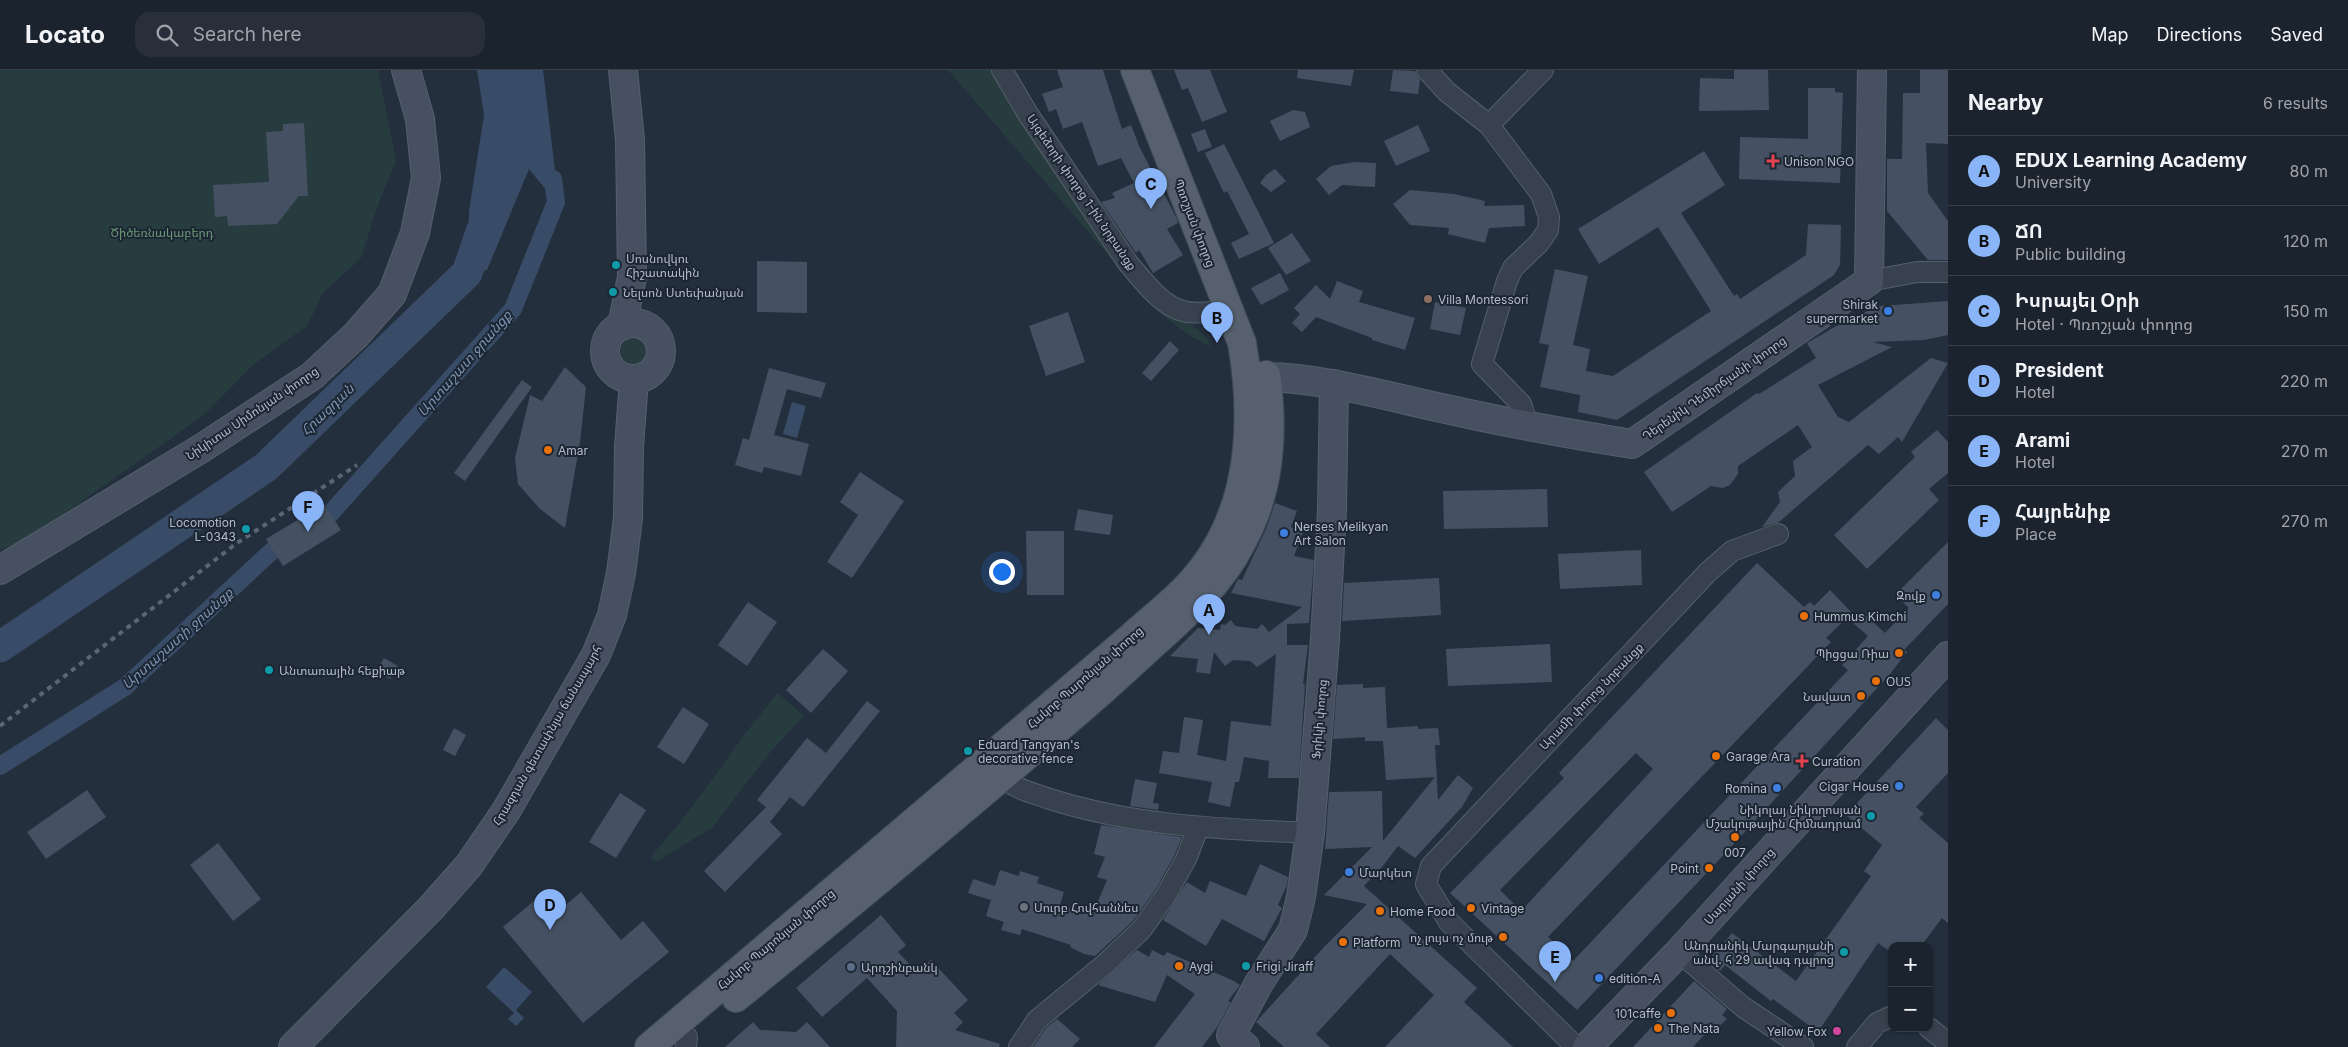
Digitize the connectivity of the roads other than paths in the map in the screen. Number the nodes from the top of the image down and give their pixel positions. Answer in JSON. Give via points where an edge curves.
{"nodes":[{"id":1,"x":406,"y":70,"type":"edge"},
{"id":2,"x":624,"y":70,"type":"edge"},
{"id":3,"x":1002,"y":70,"type":"edge"},
{"id":4,"x":1135,"y":70,"type":"edge"},
{"id":5,"x":1150,"y":70,"type":"edge"},
{"id":6,"x":1427,"y":70,"type":"edge"},
{"id":7,"x":1543,"y":70,"type":"edge"},
{"id":8,"x":1872,"y":70,"type":"edge"},
{"id":9,"x":1489,"y":125,"type":"junction"},
{"id":10,"x":1948,"y":272,"type":"edge"},
{"id":11,"x":632,"y":277,"type":"junction"},
{"id":12,"x":1869,"y":281,"type":"junction"},
{"id":13,"x":1230,"y":311,"type":"junction"},
{"id":14,"x":622,"y":326,"type":"junction"},
{"id":15,"x":654,"y":332,"type":"junction"},
{"id":16,"x":1257,"y":377,"type":"junction"},
{"id":17,"x":634,"y":379,"type":"junction"},
{"id":18,"x":1334,"y":384,"type":"junction"},
{"id":19,"x":1521,"y":426,"type":"junction"},
{"id":20,"x":1778,"y":534,"type":"dead end"},
{"id":21,"x":0,"y":570,"type":"edge"},
{"id":22,"x":1945,"y":667,"type":"edge"},
{"id":23,"x":1002,"y":777,"type":"junction"},
{"id":24,"x":1198,"y":828,"type":"junction"},
{"id":25,"x":1310,"y":833,"type":"junction"},
{"id":26,"x":1679,"y":952,"type":"junction"},
{"id":27,"x":1888,"y":1018,"type":"edge"},
{"id":28,"x":1933,"y":1031,"type":"edge"},
{"id":29,"x":1232,"y":1043,"type":"edge"},
{"id":30,"x":683,"y":1044,"type":"edge"},
{"id":31,"x":1948,"y":1044,"type":"edge"},
{"id":32,"x":293,"y":1047,"type":"edge"},
{"id":33,"x":649,"y":1047,"type":"edge"},
{"id":34,"x":1019,"y":1047,"type":"edge"},
{"id":35,"x":1576,"y":1047,"type":"edge"},
{"id":36,"x":1587,"y":1047,"type":"edge"},
{"id":37,"x":1803,"y":1047,"type":"edge"},
{"id":38,"x":1857,"y":1047,"type":"edge"}],
"edges":[{"from":1,"to":21,"type":"street","name":"Նիկիտա Սիմոնյան փողոց","via":[[420,118],[426,178],[415,232],[392,294],[356,335],[312,376],[202,448]]},
{"from":2,"to":11,"type":"street","via":[[630,140]]},
{"from":3,"to":13,"type":"street","name":"Այգեձորի փողոց 1-ին նրբանցք","via":[[1128,263],[1145,282],[1164,301],[1184,312]]},
{"from":4,"to":13,"type":"main road","name":"Պռոշյան փողոց"},
{"from":5,"to":16,"type":"main road","name":"Պռոշյան փողոց","via":[[1256,338]]},
{"from":6,"to":9,"type":"street","via":[[1448,92]]},
{"from":7,"to":9,"type":"street"},
{"from":8,"to":12,"type":"street"},
{"from":9,"to":19,"type":"street","via":[[1541,194],[1549,217],[1548,230],[1539,243],[1513,268],[1482,364],[1521,404],[1524,413]]},
{"from":10,"to":12,"type":"street","via":[[1917,272]]},
{"from":11,"to":14,"type":"street"},
{"from":11,"to":15,"type":"street"},
{"from":12,"to":19,"type":"street","name":"Դերենիկ Դեմիրճյանի փողոց","via":[[1632,444]]},
{"from":13,"to":16,"type":"main road","name":"Պռոշյան փողոց"},
{"from":14,"to":15,"type":"street","via":[[639,324]]},
{"from":14,"to":17,"type":"street","via":[[609,338],[607,361],[620,376]]},
{"from":15,"to":17,"type":"street","via":[[661,346],[659,362],[650,374]]},
{"from":16,"to":18,"type":"street","name":"Դերենիկ Դեմիրճյանի փողոց"},
{"from":16,"to":23,"type":"main road","name":"Հակոբ Պարոնյան փողոց","via":[[1270,428],[1269,452],[1254,518],[1233,558],[1186,615]]},
{"from":16,"to":33,"type":"main road","name":"Հակոբ Պարոնյան փողոց","via":[[1241,486],[1234,511],[1204,567],[1189,585],[1030,725]]},
{"from":17,"to":32,"type":"street","name":"Հրազդան գետափնյա ճանապարհ","via":[[628,518],[621,573],[612,615],[596,655],[506,812],[469,865],[431,908]]},
{"from":18,"to":19,"type":"street","name":"Դերենիկ Դեմիրճյանի փողոց"},
{"from":18,"to":25,"type":"street","name":"Ֆրիկի փողոց","via":[[1326,639]]},
{"from":20,"to":35,"type":"street","name":"Արամի փողոց նրբանցք","via":[[1732,551],[1708,572],[1430,866],[1426,884],[1450,922]]},
{"from":22,"to":26,"type":"street","name":"Սարյանի փողոց"},
{"from":23,"to":24,"type":"street","via":[[1024,790],[1088,811]]},
{"from":23,"to":30,"type":"main road","name":"Հակոբ Պարոնյան փողոց"},
{"from":24,"to":25,"type":"street"},
{"from":24,"to":34,"type":"street","via":[[1170,888],[1142,929],[1037,1020]]},
{"from":25,"to":29,"type":"street","name":"Ֆրիկի փողոց","via":[[1293,930],[1258,983]]},
{"from":26,"to":36,"type":"street","name":"Սարյանի փողոց"},
{"from":26,"to":37,"type":"street","via":[[1743,1007]]},
{"from":27,"to":38,"type":"street","via":[[1877,1022]]},
{"from":28,"to":31,"type":"street"}]}
